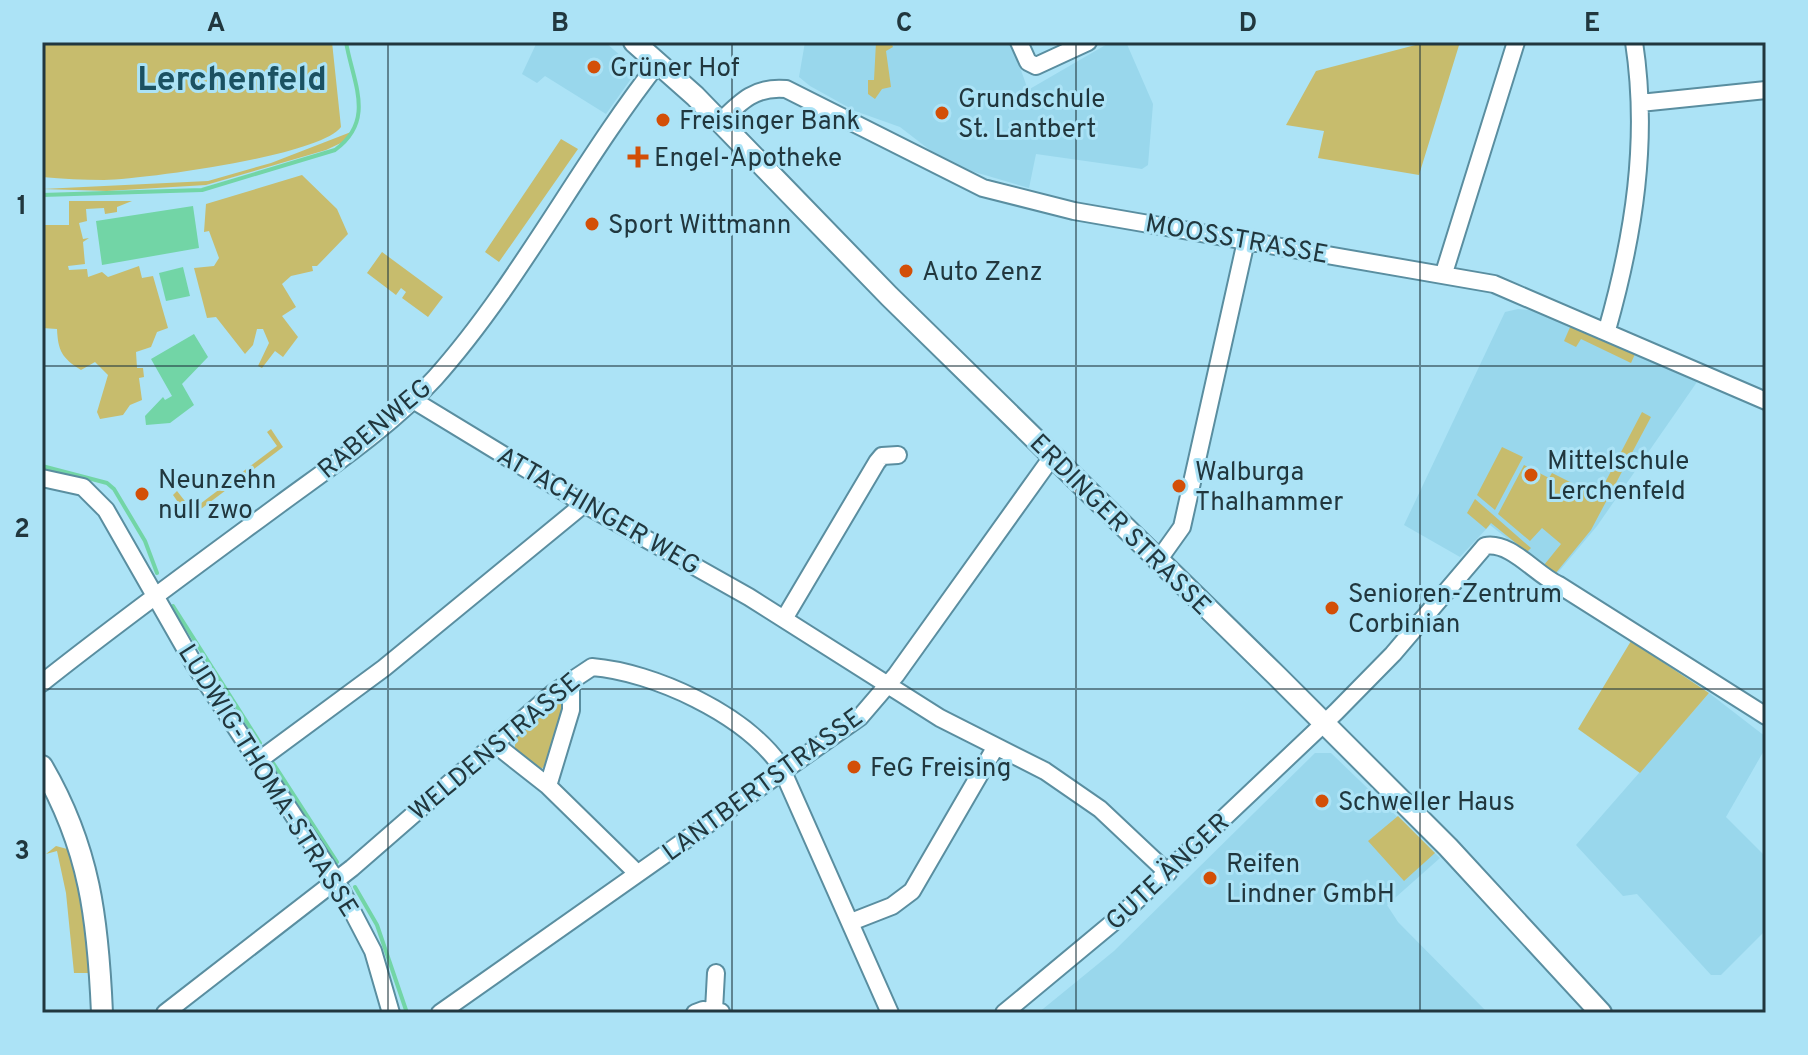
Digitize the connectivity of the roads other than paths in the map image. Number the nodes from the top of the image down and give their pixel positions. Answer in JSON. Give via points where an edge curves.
{"nodes":[{"id":1,"x":634,"y":42,"type":"edge"},
{"id":2,"x":1019,"y":42,"type":"edge"},
{"id":3,"x":1088,"y":42,"type":"edge"},
{"id":4,"x":1516,"y":42,"type":"edge"},
{"id":5,"x":1634,"y":42,"type":"edge"},
{"id":6,"x":659,"y":62,"type":"junction"},
{"id":7,"x":1766,"y":90,"type":"edge"},
{"id":8,"x":1640,"y":103,"type":"junction"},
{"id":9,"x":720,"y":122,"type":"junction"},
{"id":10,"x":1246,"y":241,"type":"junction"},
{"id":11,"x":1444,"y":273,"type":"junction"},
{"id":12,"x":1607,"y":330,"type":"junction"},
{"id":13,"x":413,"y":400,"type":"junction"},
{"id":14,"x":1766,"y":401,"type":"edge"},
{"id":15,"x":898,"y":455,"type":"dead end"},
{"id":16,"x":1052,"y":457,"type":"junction"},
{"id":17,"x":42,"y":478,"type":"edge"},
{"id":18,"x":584,"y":504,"type":"junction"},
{"id":19,"x":1157,"y":562,"type":"junction"},
{"id":20,"x":155,"y":595,"type":"junction"},
{"id":21,"x":784,"y":619,"type":"junction"},
{"id":22,"x":571,"y":679,"type":"junction"},
{"id":23,"x":42,"y":683,"type":"edge"},
{"id":24,"x":889,"y":685,"type":"junction"},
{"id":25,"x":1766,"y":716,"type":"edge"},
{"id":26,"x":1323,"y":722,"type":"junction"},
{"id":27,"x":496,"y":745,"type":"junction"},
{"id":28,"x":995,"y":748,"type":"junction"},
{"id":29,"x":258,"y":761,"type":"junction"},
{"id":30,"x":42,"y":766,"type":"edge"},
{"id":31,"x":784,"y":773,"type":"junction"},
{"id":32,"x":548,"y":786,"type":"junction"},
{"id":33,"x":637,"y":873,"type":"junction"},
{"id":34,"x":1168,"y":873,"type":"junction"},
{"id":35,"x":336,"y":880,"type":"junction"},
{"id":36,"x":851,"y":922,"type":"junction"},
{"id":37,"x":716,"y":973,"type":"dead end"},
{"id":38,"x":718,"y":1012,"type":"edge"},
{"id":39,"x":102,"y":1013,"type":"edge"},
{"id":40,"x":165,"y":1013,"type":"edge"},
{"id":41,"x":391,"y":1013,"type":"edge"},
{"id":42,"x":440,"y":1013,"type":"edge"},
{"id":43,"x":695,"y":1013,"type":"edge"},
{"id":44,"x":890,"y":1013,"type":"edge"},
{"id":45,"x":1004,"y":1013,"type":"edge"},
{"id":46,"x":1601,"y":1013,"type":"edge"}],
"edges":[{"from":1,"to":6,"type":"street","name":"ERDINGER STRASSE"},
{"from":2,"to":3,"type":"street","via":[[1028,62],[1036,66]]},
{"from":4,"to":11,"type":"street"},
{"from":5,"to":8,"type":"street"},
{"from":6,"to":9,"type":"street","name":"ERDINGER STRASSE"},
{"from":6,"to":13,"type":"street","name":"RABENWEG","via":[[619,112],[499,293]]},
{"from":7,"to":8,"type":"street"},
{"from":8,"to":12,"type":"street","via":[[1634,221]]},
{"from":9,"to":10,"type":"street","name":"MOOSSTRASSE","via":[[751,93],[786,89],[971,184],[1074,211]]},
{"from":9,"to":16,"type":"street","name":"ERDINGER STRASSE"},
{"from":10,"to":11,"type":"street","name":"MOOSSTRASSE"},
{"from":10,"to":19,"type":"street","via":[[1182,527]]},
{"from":11,"to":12,"type":"street","name":"MOOSSTRASSE","via":[[1513,291]]},
{"from":12,"to":14,"type":"street","name":"MOOSSTRASSE"},
{"from":13,"to":18,"type":"street","name":"ATTACHINGER WEG"},
{"from":13,"to":20,"type":"street","name":"RABENWEG"},
{"from":15,"to":21,"type":"street","via":[[882,456],[877,462]]},
{"from":16,"to":19,"type":"street","name":"ERDINGER STRASSE"},
{"from":16,"to":24,"type":"street","name":"LANTBERTSTRASSE"},
{"from":17,"to":20,"type":"street","name":"LUDWIG-THOMA-STRASSE","via":[[75,484],[96,496]]},
{"from":18,"to":21,"type":"street","name":"ATTACHINGER WEG"},
{"from":18,"to":29,"type":"street","via":[[384,668]]},
{"from":19,"to":26,"type":"street","name":"ERDINGER STRASSE"},
{"from":20,"to":23,"type":"street","name":"RABENWEG"},
{"from":20,"to":29,"type":"street","name":"LUDWIG-THOMA-STRASSE"},
{"from":21,"to":24,"type":"street","name":"ATTACHINGER WEG"},
{"from":22,"to":27,"type":"street","name":"WELDENSTRASSE"},
{"from":22,"to":31,"type":"street","name":"WELDENSTRASSE","via":[[592,667],[654,679],[761,741]]},
{"from":22,"to":32,"type":"street","via":[[571,710]]},
{"from":24,"to":28,"type":"street","name":"ATTACHINGER WEG"},
{"from":24,"to":31,"type":"street","name":"LANTBERTSTRASSE","via":[[851,725]]},
{"from":25,"to":26,"type":"street","name":"GUTE ÄNGER","via":[[1505,548],[1485,546],[1393,654]]},
{"from":26,"to":34,"type":"street","name":"GUTE ÄNGER"},
{"from":26,"to":46,"type":"street","name":"ERDINGER STRASSE","via":[[1448,847]]},
{"from":27,"to":32,"type":"street"},
{"from":27,"to":35,"type":"street","name":"WELDENSTRASSE"},
{"from":28,"to":34,"type":"street","name":"ATTACHINGER WEG","via":[[1045,771],[1090,801]]},
{"from":28,"to":36,"type":"street","via":[[912,891],[892,906]]},
{"from":29,"to":35,"type":"street","name":"LUDWIG-THOMA-STRASSE"},
{"from":30,"to":39,"type":"street","via":[[73,828],[95,905]]},
{"from":31,"to":33,"type":"street","name":"LANTBERTSTRASSE"},
{"from":31,"to":36,"type":"street","name":"WELDENSTRASSE"},
{"from":32,"to":33,"type":"street"},
{"from":33,"to":42,"type":"street","name":"LANTBERTSTRASSE"},
{"from":34,"to":45,"type":"street","name":"GUTE ÄNGER"},
{"from":35,"to":40,"type":"street","name":"WELDENSTRASSE"},
{"from":35,"to":41,"type":"street","name":"LUDWIG-THOMA-STRASSE","via":[[373,951]]},
{"from":36,"to":44,"type":"street","name":"WELDENSTRASSE"},
{"from":37,"to":38,"type":"street"},
{"from":38,"to":43,"type":"street"}]}
